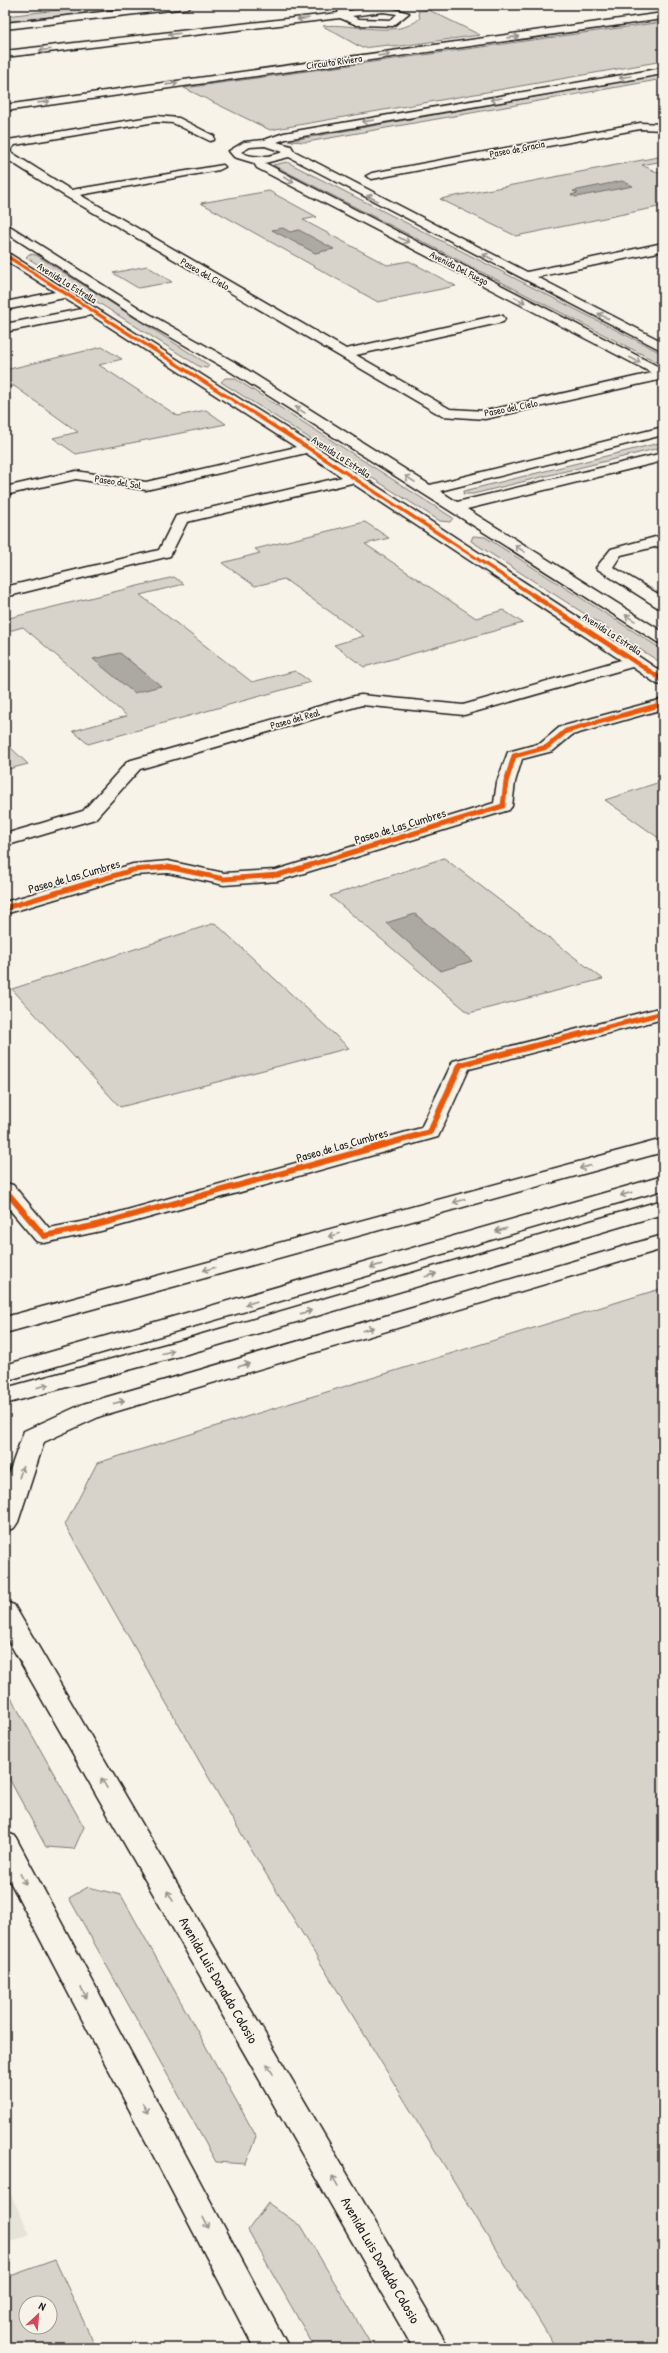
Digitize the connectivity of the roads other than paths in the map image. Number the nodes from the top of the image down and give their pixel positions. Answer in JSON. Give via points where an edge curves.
{"nodes":[{"id":1,"x":188,"y":5,"type":"edge"},
{"id":2,"x":337,"y":5,"type":"edge"},
{"id":3,"x":372,"y":5,"type":"edge"},
{"id":4,"x":414,"y":5,"type":"edge"},
{"id":5,"x":383,"y":8,"type":"junction"},
{"id":6,"x":341,"y":15,"type":"junction"},
{"id":7,"x":663,"y":16,"type":"edge"},
{"id":8,"x":5,"y":26,"type":"edge"},
{"id":9,"x":5,"y":54,"type":"edge"},
{"id":10,"x":663,"y":70,"type":"edge"},
{"id":11,"x":5,"y":108,"type":"edge"},
{"id":12,"x":663,"y":127,"type":"edge"},
{"id":13,"x":210,"y":138,"type":"dead end"},
{"id":14,"x":265,"y":143,"type":"junction"},
{"id":15,"x":305,"y":147,"type":"dead end"},
{"id":16,"x":5,"y":149,"type":"edge"},
{"id":17,"x":289,"y":151,"type":"junction"},
{"id":18,"x":5,"y":153,"type":"edge"},
{"id":19,"x":257,"y":159,"type":"junction"},
{"id":20,"x":219,"y":167,"type":"dead end"},
{"id":21,"x":372,"y":176,"type":"dead end"},
{"id":22,"x":69,"y":194,"type":"junction"},
{"id":23,"x":5,"y":228,"type":"edge"},
{"id":24,"x":35,"y":246,"type":"junction"},
{"id":25,"x":663,"y":247,"type":"edge"},
{"id":26,"x":5,"y":252,"type":"edge"},
{"id":27,"x":5,"y":256,"type":"edge"},
{"id":28,"x":526,"y":276,"type":"junction"},
{"id":29,"x":66,"y":294,"type":"junction"},
{"id":30,"x":5,"y":306,"type":"edge"},
{"id":31,"x":93,"y":311,"type":"junction"},
{"id":32,"x":499,"y":319,"type":"dead end"},
{"id":33,"x":5,"y":328,"type":"edge"},
{"id":34,"x":663,"y":347,"type":"edge"},
{"id":35,"x":342,"y":354,"type":"junction"},
{"id":36,"x":233,"y":367,"type":"junction"},
{"id":37,"x":663,"y":374,"type":"edge"},
{"id":38,"x":194,"y":375,"type":"junction"},
{"id":39,"x":663,"y":431,"type":"edge"},
{"id":40,"x":308,"y":448,"type":"junction"},
{"id":41,"x":663,"y":457,"type":"edge"},
{"id":42,"x":354,"y":478,"type":"junction"},
{"id":43,"x":428,"y":490,"type":"junction"},
{"id":44,"x":5,"y":491,"type":"edge"},
{"id":45,"x":455,"y":507,"type":"junction"},
{"id":46,"x":482,"y":526,"type":"junction"},
{"id":47,"x":440,"y":535,"type":"junction"},
{"id":48,"x":663,"y":540,"type":"edge"},
{"id":49,"x":5,"y":592,"type":"edge"},
{"id":50,"x":663,"y":604,"type":"edge"},
{"id":51,"x":663,"y":639,"type":"edge"},
{"id":52,"x":635,"y":661,"type":"junction"},
{"id":53,"x":663,"y":680,"type":"edge"},
{"id":54,"x":663,"y":704,"type":"edge"},
{"id":55,"x":5,"y":840,"type":"edge"},
{"id":56,"x":5,"y":908,"type":"edge"},
{"id":57,"x":663,"y":1013,"type":"edge"},
{"id":58,"x":663,"y":1145,"type":"edge"},
{"id":59,"x":663,"y":1183,"type":"edge"},
{"id":60,"x":5,"y":1190,"type":"edge"},
{"id":61,"x":663,"y":1207,"type":"edge"},
{"id":62,"x":663,"y":1242,"type":"edge"},
{"id":63,"x":5,"y":1325,"type":"edge"},
{"id":64,"x":5,"y":1373,"type":"edge"},
{"id":65,"x":5,"y":1396,"type":"edge"},
{"id":66,"x":5,"y":1522,"type":"edge"},
{"id":67,"x":5,"y":1612,"type":"edge"},
{"id":68,"x":5,"y":1844,"type":"edge"},
{"id":69,"x":272,"y":2348,"type":"edge"},
{"id":70,"x":432,"y":2348,"type":"edge"}],
"edges":[{"from":1,"to":8,"type":"street"},
{"from":2,"to":6,"type":"street","via":[[344,9]]},
{"from":3,"to":5,"type":"street"},
{"from":4,"to":5,"type":"street"},
{"from":5,"to":6,"type":"street"},
{"from":5,"to":6,"type":"street","via":[[404,13],[394,23],[357,22]]},
{"from":6,"to":9,"type":"street","one_way":true},
{"from":11,"to":7,"type":"street","name":"Circuito Riviera","one_way":true},
{"from":10,"to":14,"type":"street","one_way":true,"via":[[284,136]]},
{"from":12,"to":21,"type":"street","name":"Paseo de Gracia","via":[[640,126]]},
{"from":13,"to":16,"type":"street","via":[[175,120],[156,119],[12,142]]},
{"from":14,"to":17,"type":"street","name":"Avenida Del Fuego","via":[[282,146]]},
{"from":14,"to":19,"type":"street","via":[[248,144],[234,151],[240,156]]},
{"from":15,"to":17,"type":"street"},
{"from":17,"to":19,"type":"street","via":[[273,159]]},
{"from":28,"to":17,"type":"street","name":"Avenida Del Fuego","one_way":true,"via":[[332,177]]},
{"from":18,"to":22,"type":"street","name":"Paseo del Cielo"},
{"from":19,"to":37,"type":"street","name":"Avenida Del Fuego","one_way":true,"via":[[262,166]]},
{"from":20,"to":22,"type":"street"},
{"from":22,"to":35,"type":"street","name":"Paseo del Cielo"},
{"from":23,"to":24,"type":"street","name":"Avenida La Estrella"},
{"from":24,"to":26,"type":"street"},
{"from":24,"to":36,"type":"street","name":"Avenida La Estrella","via":[[140,314]]},
{"from":25,"to":28,"type":"street"},
{"from":27,"to":29,"type":"street","name":"Avenida La Estrella"},
{"from":34,"to":28,"type":"street","name":"Avenida Del Fuego","one_way":true},
{"from":29,"to":30,"type":"street"},
{"from":29,"to":31,"type":"street","name":"Avenida La Estrella"},
{"from":31,"to":33,"type":"street"},
{"from":31,"to":38,"type":"street","name":"Avenida La Estrella"},
{"from":32,"to":35,"type":"street"},
{"from":35,"to":37,"type":"street","name":"Paseo del Cielo","via":[[447,413],[485,415]]},
{"from":36,"to":38,"type":"street"},
{"from":43,"to":36,"type":"street","name":"Avenida La Estrella","one_way":true},
{"from":38,"to":40,"type":"street","name":"Avenida La Estrella"},
{"from":39,"to":43,"type":"street"},
{"from":40,"to":42,"type":"street","name":"Avenida La Estrella"},
{"from":40,"to":44,"type":"street","name":"Paseo del Sol","via":[[146,486],[76,475]]},
{"from":41,"to":45,"type":"street"},
{"from":42,"to":47,"type":"street","name":"Avenida La Estrella"},
{"from":42,"to":49,"type":"street","via":[[181,519],[165,553]]},
{"from":43,"to":45,"type":"street","name":"Avenida La Estrella"},
{"from":45,"to":46,"type":"street","name":"Avenida La Estrella"},
{"from":46,"to":47,"type":"street"},
{"from":51,"to":46,"type":"street","name":"Avenida La Estrella","one_way":true},
{"from":47,"to":52,"type":"street","name":"Avenida La Estrella"},
{"from":48,"to":50,"type":"street","via":[[616,552],[604,568]]},
{"from":52,"to":53,"type":"street","name":"Avenida La Estrella"},
{"from":52,"to":55,"type":"street","name":"Paseo del Real","via":[[464,710],[361,700],[141,762],[134,765],[88,816]]},
{"from":54,"to":56,"type":"street","name":"Paseo de Las Cumbres","via":[[566,731],[548,747],[514,756],[506,782],[503,806],[278,875],[224,879],[168,868],[133,870]]},
{"from":57,"to":60,"type":"street","name":"Paseo de Las Cumbres","via":[[460,1065],[430,1132],[93,1226],[44,1236]]},
{"from":58,"to":63,"type":"street","one_way":true},
{"from":59,"to":64,"type":"street","one_way":true},
{"from":65,"to":61,"type":"street","one_way":true,"via":[[205,1342]]},
{"from":66,"to":62,"type":"street","one_way":true,"via":[[32,1437],[92,1410]]},
{"from":70,"to":67,"type":"street","name":"Avenida Luis Donaldo Colosio","one_way":true},
{"from":68,"to":69,"type":"street","one_way":true}]}
